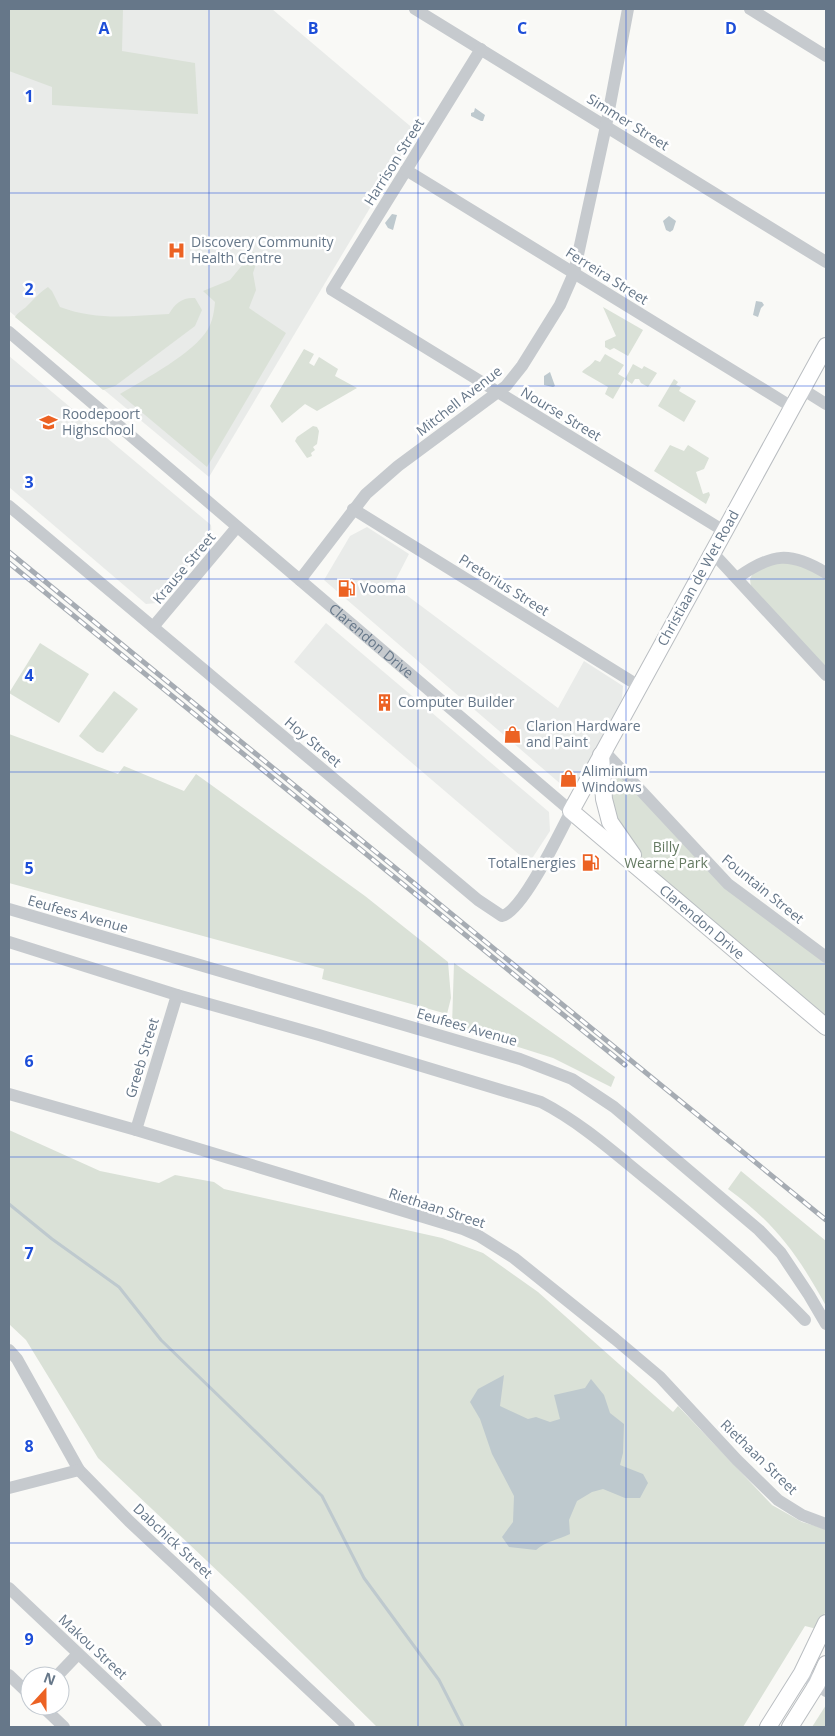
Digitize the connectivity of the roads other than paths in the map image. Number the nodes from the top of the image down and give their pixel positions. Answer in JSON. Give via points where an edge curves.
{"nodes":[{"id":1,"x":414,"y":9,"type":"edge"},
{"id":2,"x":628,"y":9,"type":"edge"},
{"id":3,"x":750,"y":9,"type":"edge"},
{"id":4,"x":481,"y":49,"type":"junction"},
{"id":5,"x":826,"y":56,"type":"edge"},
{"id":6,"x":606,"y":126,"type":"junction"},
{"id":7,"x":406,"y":170,"type":"junction"},
{"id":8,"x":826,"y":262,"type":"edge"},
{"id":9,"x":574,"y":273,"type":"junction"},
{"id":10,"x":332,"y":290,"type":"joint"},
{"id":11,"x":9,"y":332,"type":"edge"},
{"id":12,"x":826,"y":346,"type":"edge"},
{"id":13,"x":802,"y":389,"type":"junction"},
{"id":14,"x":498,"y":393,"type":"junction"},
{"id":15,"x":826,"y":404,"type":"edge"},
{"id":16,"x":792,"y":407,"type":"junction"},
{"id":17,"x":9,"y":506,"type":"edge"},
{"id":18,"x":353,"y":509,"type":"junction"},
{"id":19,"x":238,"y":527,"type":"junction"},
{"id":20,"x":724,"y":531,"type":"junction"},
{"id":21,"x":713,"y":553,"type":"junction"},
{"id":22,"x":826,"y":573,"type":"edge"},
{"id":23,"x":737,"y":578,"type":"junction"},
{"id":24,"x":300,"y":580,"type":"junction"},
{"id":25,"x":153,"y":628,"type":"junction"},
{"id":26,"x":826,"y":675,"type":"edge"},
{"id":27,"x":639,"y":686,"type":"junction"},
{"id":28,"x":602,"y":753,"type":"junction"},
{"id":29,"x":571,"y":811,"type":"junction"},
{"id":30,"x":655,"y":882,"type":"junction"},
{"id":31,"x":9,"y":909,"type":"edge"},
{"id":32,"x":9,"y":942,"type":"edge"},
{"id":33,"x":826,"y":957,"type":"edge"},
{"id":34,"x":177,"y":996,"type":"junction"},
{"id":35,"x":826,"y":1027,"type":"edge"},
{"id":36,"x":9,"y":1094,"type":"edge"},
{"id":37,"x":136,"y":1130,"type":"junction"},
{"id":38,"x":805,"y":1320,"type":"dead end"},
{"id":39,"x":826,"y":1324,"type":"edge"},
{"id":40,"x":9,"y":1350,"type":"edge"},
{"id":41,"x":79,"y":1470,"type":"junction"},
{"id":42,"x":9,"y":1488,"type":"edge"},
{"id":43,"x":826,"y":1524,"type":"edge"},
{"id":44,"x":9,"y":1588,"type":"edge"},
{"id":45,"x":826,"y":1623,"type":"edge"},
{"id":46,"x":78,"y":1654,"type":"junction"},
{"id":47,"x":826,"y":1664,"type":"edge"},
{"id":48,"x":67,"y":1666,"type":"edge"},
{"id":49,"x":802,"y":1673,"type":"junction"},
{"id":50,"x":9,"y":1675,"type":"edge"},
{"id":51,"x":20,"y":1685,"type":"edge"},
{"id":52,"x":822,"y":1687,"type":"edge"},
{"id":53,"x":52,"y":1716,"type":"edge"},
{"id":54,"x":64,"y":1727,"type":"edge"},
{"id":55,"x":156,"y":1727,"type":"edge"},
{"id":56,"x":349,"y":1727,"type":"edge"},
{"id":57,"x":768,"y":1727,"type":"edge"},
{"id":58,"x":790,"y":1727,"type":"edge"}],
"edges":[{"from":1,"to":4,"type":"street","name":"Simmer Street"},
{"from":2,"to":6,"type":"street","name":"Mitchell Avenue"},
{"from":3,"to":5,"type":"street"},
{"from":4,"to":6,"type":"street","name":"Simmer Street"},
{"from":4,"to":7,"type":"street","name":"Harrison Street"},
{"from":6,"to":8,"type":"street","name":"Simmer Street"},
{"from":6,"to":9,"type":"street","name":"Mitchell Avenue"},
{"from":7,"to":9,"type":"street","name":"Ferreira Street"},
{"from":7,"to":10,"type":"street","name":"Harrison Street"},
{"from":9,"to":14,"type":"street","name":"Mitchell Avenue","via":[[546,329],[514,376]]},
{"from":9,"to":16,"type":"street","name":"Ferreira Street"},
{"from":10,"to":14,"type":"street","name":"Nourse Street"},
{"from":11,"to":19,"type":"street","name":"Clarendon Drive"},
{"from":12,"to":13,"type":"main road","name":"Christiaan de Wet Road"},
{"from":13,"to":15,"type":"street"},
{"from":13,"to":16,"type":"main road","name":"Christiaan de Wet Road"},
{"from":14,"to":18,"type":"street","name":"Mitchell Avenue","via":[[398,466]]},
{"from":14,"to":20,"type":"street","name":"Nourse Street"},
{"from":16,"to":20,"type":"main road","name":"Christiaan de Wet Road"},
{"from":17,"to":25,"type":"street","name":"Hoy Street"},
{"from":18,"to":24,"type":"street","name":"Mitchell Avenue"},
{"from":18,"to":27,"type":"street","name":"Pretorius Street"},
{"from":19,"to":24,"type":"street","name":"Clarendon Drive"},
{"from":19,"to":25,"type":"street","name":"Krause Street"},
{"from":20,"to":21,"type":"main road","name":"Christiaan de Wet Road"},
{"from":21,"to":23,"type":"street"},
{"from":21,"to":27,"type":"main road","name":"Christiaan de Wet Road"},
{"from":22,"to":23,"type":"street","via":[[802,560],[783,558],[760,563]]},
{"from":23,"to":26,"type":"street"},
{"from":24,"to":29,"type":"street","name":"Clarendon Drive"},
{"from":25,"to":29,"type":"street","name":"Hoy Street","via":[[478,900],[502,916],[507,915],[522,898]]},
{"from":27,"to":28,"type":"main road","name":"Christiaan de Wet Road"},
{"from":28,"to":29,"type":"main road","name":"Christiaan de Wet Road"},
{"from":28,"to":30,"type":"main road","via":[[604,799],[610,822]]},
{"from":28,"to":33,"type":"street","name":"Fountain Street","via":[[728,884]]},
{"from":29,"to":30,"type":"main road","name":"Clarendon Drive"},
{"from":30,"to":35,"type":"main road","name":"Clarendon Drive"},
{"from":31,"to":39,"type":"street","name":"Eeufees Avenue","via":[[520,1059],[572,1079],[614,1107],[759,1230],[781,1254]]},
{"from":32,"to":34,"type":"street"},
{"from":34,"to":37,"type":"street","name":"Greeb Street"},
{"from":34,"to":38,"type":"street","via":[[501,1089],[553,1108],[597,1138],[676,1202],[756,1270]]},
{"from":36,"to":37,"type":"street","name":"Riethaan Street"},
{"from":37,"to":43,"type":"street","name":"Riethaan Street","via":[[479,1236],[539,1277],[660,1377],[778,1500],[802,1515]]},
{"from":40,"to":41,"type":"street","name":"Dabchick Street"},
{"from":41,"to":42,"type":"street"},
{"from":41,"to":56,"type":"street","name":"Dabchick Street"},
{"from":44,"to":46,"type":"street","name":"Makou Street"},
{"from":45,"to":49,"type":"main road"},
{"from":46,"to":48,"type":"street"},
{"from":46,"to":55,"type":"street","name":"Makou Street"},
{"from":47,"to":52,"type":"main road"},
{"from":49,"to":52,"type":"street"},
{"from":49,"to":57,"type":"main road"},
{"from":50,"to":51,"type":"street"},
{"from":52,"to":58,"type":"main road"},
{"from":53,"to":54,"type":"street"}]}
